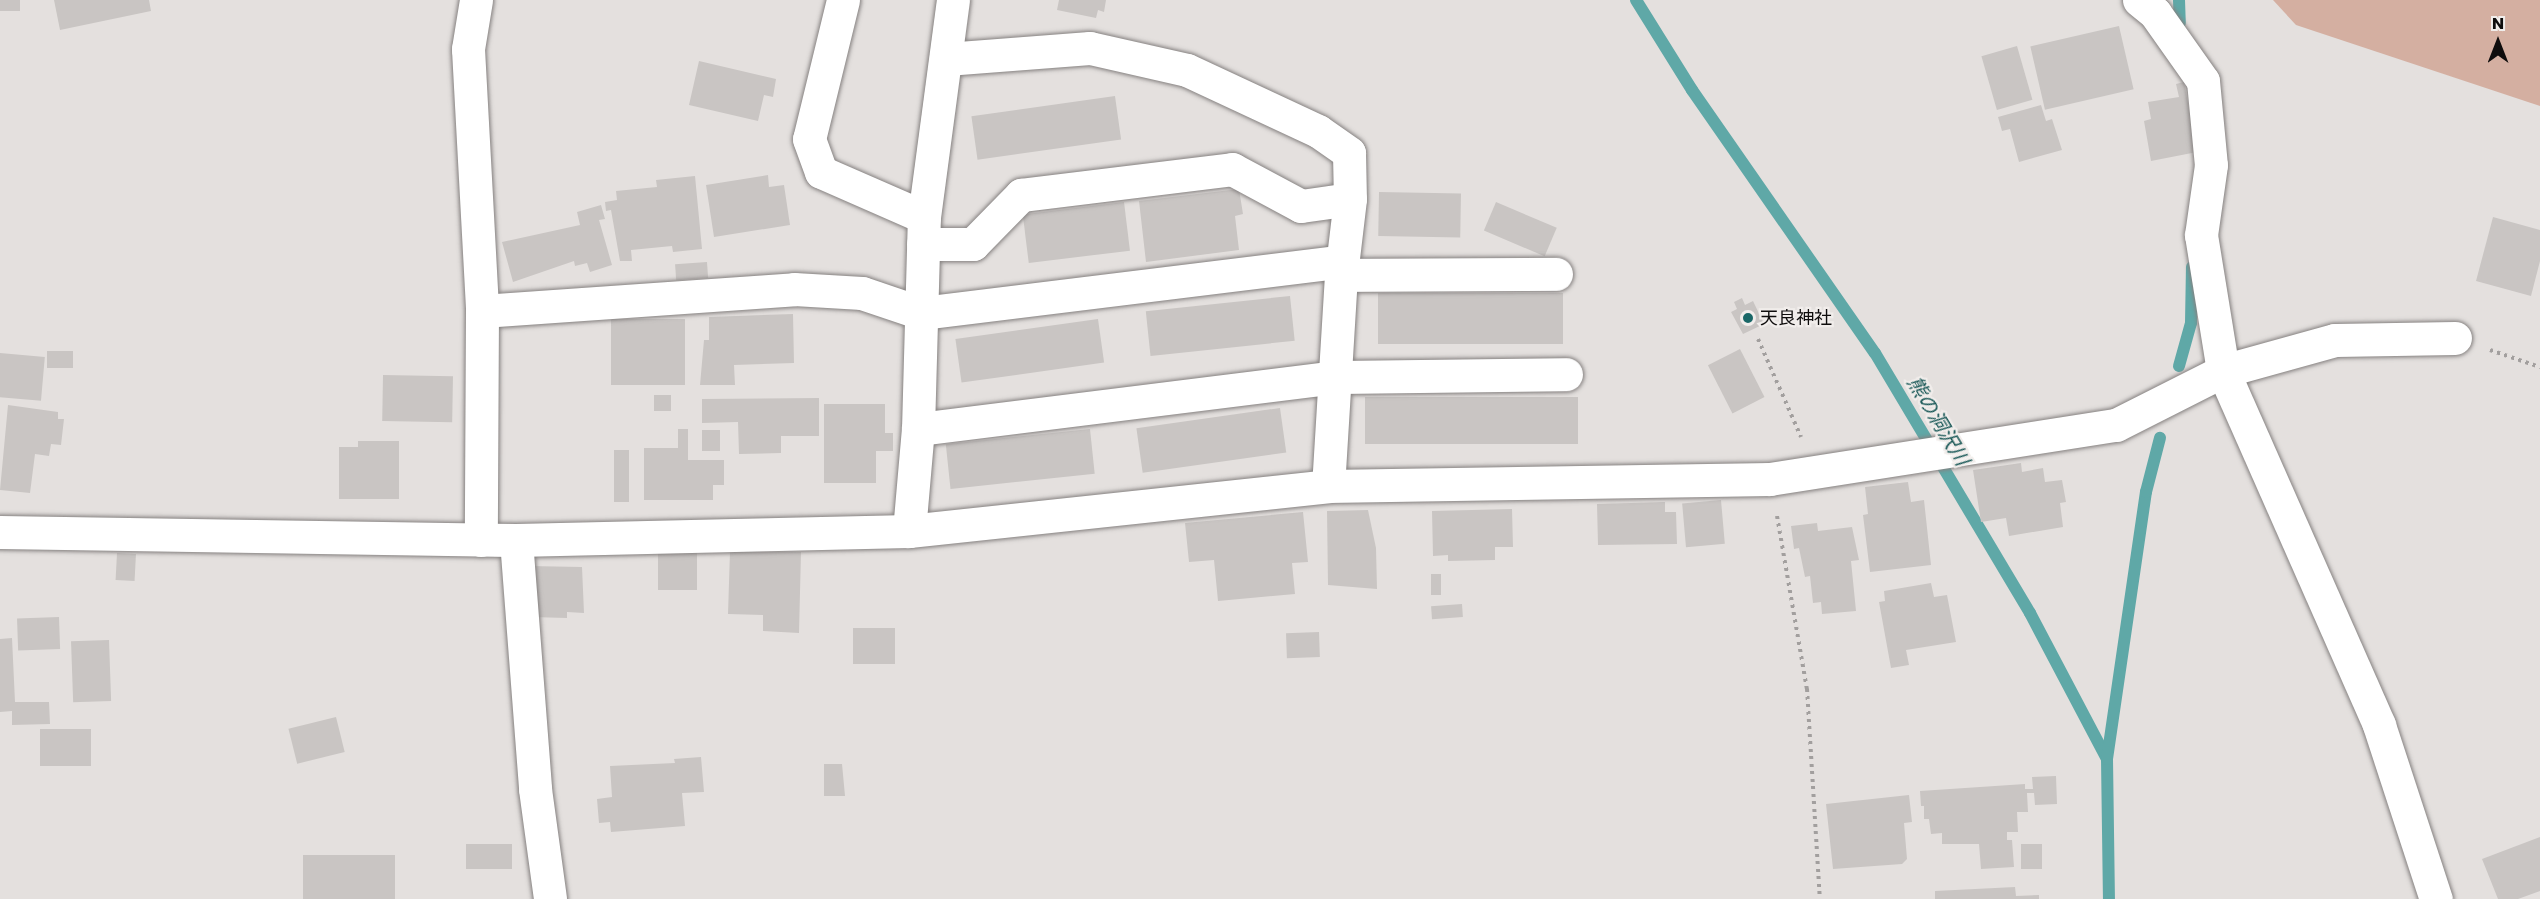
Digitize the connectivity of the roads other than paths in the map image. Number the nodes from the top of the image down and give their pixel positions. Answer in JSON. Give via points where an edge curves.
{"nodes":[{"id":1,"x":476,"y":0,"type":"edge"},
{"id":2,"x":843,"y":0,"type":"edge"},
{"id":3,"x":953,"y":0,"type":"edge"},
{"id":4,"x":2139,"y":0,"type":"edge"},
{"id":5,"x":946,"y":59,"type":"junction"},
{"id":6,"x":1350,"y":200,"type":"junction"},
{"id":7,"x":923,"y":230,"type":"junction"},
{"id":8,"x":1342,"y":268,"type":"junction"},
{"id":9,"x":1556,"y":274,"type":"dead end"},
{"id":10,"x":482,"y":311,"type":"junction"},
{"id":11,"x":921,"y":313,"type":"junction"},
{"id":12,"x":2455,"y":338,"type":"road end"},
{"id":13,"x":2223,"y":371,"type":"junction"},
{"id":14,"x":1566,"y":374,"type":"dead end"},
{"id":15,"x":1335,"y":377,"type":"junction"},
{"id":16,"x":918,"y":429,"type":"junction"},
{"id":17,"x":1328,"y":486,"type":"junction"},
{"id":18,"x":909,"y":531,"type":"junction"},
{"id":19,"x":0,"y":532,"type":"edge"},
{"id":20,"x":481,"y":540,"type":"junction"},
{"id":21,"x":516,"y":540,"type":"junction"},
{"id":22,"x":550,"y":899,"type":"edge"},
{"id":23,"x":2436,"y":899,"type":"edge"}],
"edges":[{"from":1,"to":10,"type":"street","via":[[468,49]]},
{"from":2,"to":7,"type":"street","via":[[809,139],[821,172]]},
{"from":3,"to":5,"type":"street"},
{"from":4,"to":13,"type":"street","via":[[2155,13],[2203,81],[2211,165],[2201,235]]},
{"from":5,"to":6,"type":"street","via":[[1090,48],[1187,70],[1318,131],[1349,153]]},
{"from":5,"to":7,"type":"street"},
{"from":6,"to":7,"type":"street","via":[[1302,206],[1232,169],[1021,195],[973,244]]},
{"from":6,"to":8,"type":"street"},
{"from":7,"to":11,"type":"street"},
{"from":8,"to":9,"type":"street"},
{"from":8,"to":11,"type":"street"},
{"from":8,"to":15,"type":"street"},
{"from":10,"to":11,"type":"street","via":[[794,289],[862,293]]},
{"from":10,"to":20,"type":"street"},
{"from":11,"to":16,"type":"street"},
{"from":12,"to":13,"type":"street","via":[[2335,340]]},
{"from":13,"to":17,"type":"street","via":[[2116,425],[1770,479]]},
{"from":13,"to":23,"type":"street","via":[[2379,725]]},
{"from":14,"to":15,"type":"street"},
{"from":15,"to":16,"type":"street"},
{"from":15,"to":17,"type":"street"},
{"from":16,"to":18,"type":"street"},
{"from":17,"to":18,"type":"street"},
{"from":18,"to":21,"type":"street"},
{"from":19,"to":20,"type":"street"},
{"from":20,"to":21,"type":"street"},
{"from":21,"to":22,"type":"street","via":[[535,789]]}]}
